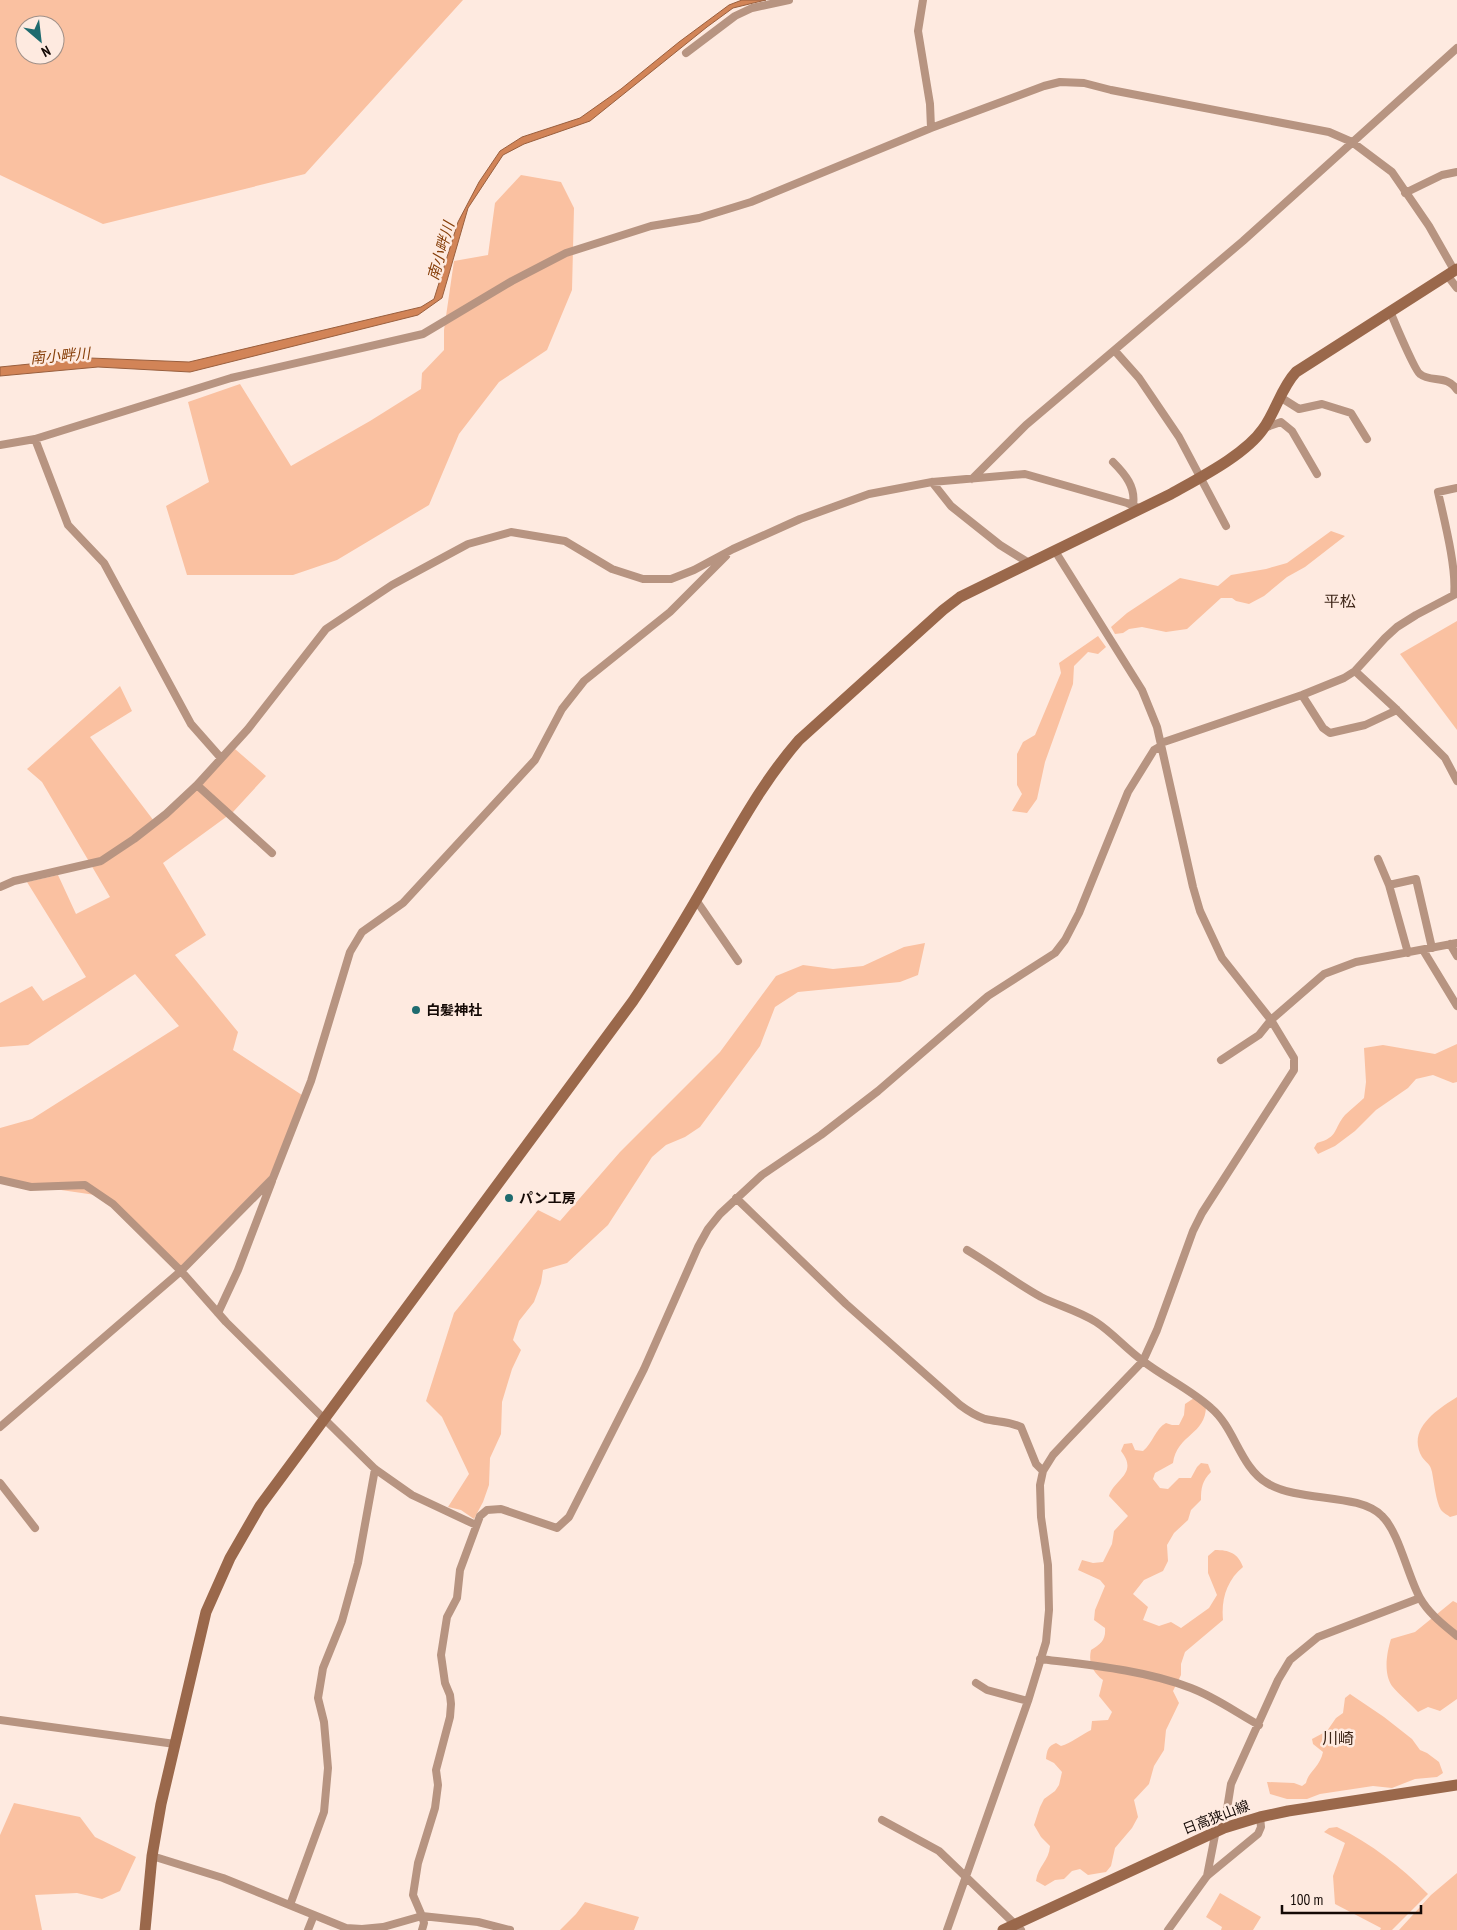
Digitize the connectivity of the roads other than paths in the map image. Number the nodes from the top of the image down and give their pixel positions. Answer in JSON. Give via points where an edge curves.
{"nodes":[{"id":1,"x":789,"y":0,"type":"edge"},
{"id":2,"x":923,"y":0,"type":"edge"},
{"id":3,"x":1457,"y":48,"type":"edge"},
{"id":4,"x":686,"y":54,"type":"dead end"},
{"id":5,"x":930,"y":128,"type":"junction"},
{"id":6,"x":1352,"y":142,"type":"junction"},
{"id":7,"x":1457,"y":172,"type":"edge"},
{"id":8,"x":1406,"y":192,"type":"junction"},
{"id":9,"x":1452,"y":271,"type":"edge"},
{"id":10,"x":1457,"y":288,"type":"edge"},
{"id":11,"x":1390,"y":311,"type":"junction"},
{"id":12,"x":1115,"y":351,"type":"junction"},
{"id":13,"x":1457,"y":390,"type":"edge"},
{"id":14,"x":1280,"y":396,"type":"junction"},
{"id":15,"x":1264,"y":428,"type":"junction"},
{"id":16,"x":35,"y":439,"type":"junction"},
{"id":17,"x":1367,"y":439,"type":"dead end"},
{"id":18,"x":0,"y":446,"type":"edge"},
{"id":19,"x":1112,"y":462,"type":"dead end"},
{"id":20,"x":1316,"y":474,"type":"dead end"},
{"id":21,"x":1200,"y":478,"type":"junction"},
{"id":22,"x":972,"y":479,"type":"junction"},
{"id":23,"x":932,"y":482,"type":"junction"},
{"id":24,"x":1457,"y":488,"type":"edge"},
{"id":25,"x":1137,"y":507,"type":"junction"},
{"id":26,"x":1226,"y":526,"type":"dead end"},
{"id":27,"x":733,"y":549,"type":"junction"},
{"id":28,"x":1055,"y":551,"type":"junction"},
{"id":29,"x":1029,"y":563,"type":"junction"},
{"id":30,"x":1355,"y":671,"type":"junction"},
{"id":31,"x":1302,"y":695,"type":"junction"},
{"id":32,"x":1397,"y":710,"type":"junction"},
{"id":33,"x":1161,"y":745,"type":"junction"},
{"id":34,"x":221,"y":758,"type":"junction"},
{"id":35,"x":1457,"y":781,"type":"edge"},
{"id":36,"x":196,"y":785,"type":"junction"},
{"id":37,"x":272,"y":853,"type":"dead end"},
{"id":38,"x":1378,"y":859,"type":"dead end"},
{"id":39,"x":1389,"y":885,"type":"junction"},
{"id":40,"x":0,"y":887,"type":"edge"},
{"id":41,"x":696,"y":900,"type":"junction"},
{"id":42,"x":1454,"y":944,"type":"edge"},
{"id":43,"x":1432,"y":948,"type":"junction"},
{"id":44,"x":1423,"y":950,"type":"junction"},
{"id":45,"x":1408,"y":953,"type":"junction"},
{"id":46,"x":1457,"y":956,"type":"edge"},
{"id":47,"x":738,"y":961,"type":"dead end"},
{"id":48,"x":1457,"y":1006,"type":"edge"},
{"id":49,"x":1271,"y":1020,"type":"junction"},
{"id":50,"x":1221,"y":1060,"type":"dead end"},
{"id":51,"x":273,"y":1178,"type":"junction"},
{"id":52,"x":0,"y":1180,"type":"edge"},
{"id":53,"x":736,"y":1198,"type":"junction"},
{"id":54,"x":967,"y":1250,"type":"dead end"},
{"id":55,"x":181,"y":1271,"type":"junction"},
{"id":56,"x":218,"y":1313,"type":"junction"},
{"id":57,"x":1143,"y":1361,"type":"junction"},
{"id":58,"x":324,"y":1420,"type":"junction"},
{"id":59,"x":0,"y":1427,"type":"edge"},
{"id":60,"x":375,"y":1469,"type":"junction"},
{"id":61,"x":1043,"y":1471,"type":"junction"},
{"id":62,"x":0,"y":1483,"type":"edge"},
{"id":63,"x":476,"y":1525,"type":"junction"},
{"id":64,"x":35,"y":1528,"type":"dead end"},
{"id":65,"x":1420,"y":1598,"type":"junction"},
{"id":66,"x":1457,"y":1636,"type":"edge"},
{"id":67,"x":1040,"y":1659,"type":"junction"},
{"id":68,"x":976,"y":1683,"type":"dead end"},
{"id":69,"x":1028,"y":1701,"type":"junction"},
{"id":70,"x":0,"y":1720,"type":"edge"},
{"id":71,"x":1259,"y":1725,"type":"junction"},
{"id":72,"x":175,"y":1744,"type":"junction"},
{"id":73,"x":1457,"y":1785,"type":"edge"},
{"id":74,"x":1260,"y":1817,"type":"junction"},
{"id":75,"x":882,"y":1820,"type":"dead end"},
{"id":76,"x":1220,"y":1829,"type":"junction"},
{"id":77,"x":152,"y":1856,"type":"junction"},
{"id":78,"x":1207,"y":1876,"type":"junction"},
{"id":79,"x":966,"y":1879,"type":"junction"},
{"id":80,"x":290,"y":1905,"type":"junction"},
{"id":81,"x":314,"y":1915,"type":"junction"},
{"id":82,"x":422,"y":1916,"type":"junction"},
{"id":83,"x":1018,"y":1928,"type":"edge"},
{"id":84,"x":145,"y":1930,"type":"edge"},
{"id":85,"x":308,"y":1930,"type":"edge"},
{"id":86,"x":422,"y":1930,"type":"edge"},
{"id":87,"x":510,"y":1930,"type":"edge"},
{"id":88,"x":947,"y":1930,"type":"edge"},
{"id":89,"x":1003,"y":1930,"type":"edge"},
{"id":90,"x":1168,"y":1930,"type":"edge"}],
"edges":[{"from":1,"to":4,"type":"street","via":[[752,8],[735,16]]},
{"from":2,"to":5,"type":"street","via":[[918,32],[930,104]]},
{"from":3,"to":6,"type":"street"},
{"from":5,"to":6,"type":"street","via":[[1060,82],[1084,83],[1329,132]]},
{"from":5,"to":16,"type":"street","via":[[751,202],[698,218],[651,226],[566,254],[512,281],[423,334],[231,378]]},
{"from":6,"to":8,"type":"street","via":[[1392,172]]},
{"from":6,"to":12,"type":"street"},
{"from":7,"to":8,"type":"street","via":[[1442,175]]},
{"from":8,"to":9,"type":"street","via":[[1429,226]]},
{"from":9,"to":10,"type":"street"},
{"from":9,"to":11,"type":"street"},
{"from":11,"to":13,"type":"street","via":[[1414,368],[1420,375],[1448,381]]},
{"from":11,"to":14,"type":"street","via":[[1296,372]]},
{"from":12,"to":21,"type":"street","via":[[1159,407]]},
{"from":12,"to":22,"type":"street","via":[[1026,425]]},
{"from":14,"to":15,"type":"street"},
{"from":14,"to":17,"type":"street","via":[[1299,409],[1322,404],[1351,413]]},
{"from":15,"to":20,"type":"street","via":[[1281,422],[1292,431]]},
{"from":15,"to":21,"type":"street","via":[[1240,451]]},
{"from":16,"to":18,"type":"street"},
{"from":16,"to":34,"type":"street","via":[[68,525],[104,563],[191,724]]},
{"from":19,"to":25,"type":"street","via":[[1124,473]]},
{"from":21,"to":25,"type":"street"},
{"from":21,"to":26,"type":"street"},
{"from":22,"to":23,"type":"street"},
{"from":22,"to":25,"type":"street","via":[[1025,474]]},
{"from":23,"to":27,"type":"street","via":[[869,494],[800,519]]},
{"from":23,"to":29,"type":"street","via":[[951,506],[1000,545]]},
{"from":24,"to":30,"type":"street","via":[[1438,492],[1456,572],[1454,595],[1397,628]]},
{"from":25,"to":28,"type":"street"},
{"from":27,"to":34,"type":"street","via":[[671,579],[643,579],[612,569],[565,541],[511,532],[468,544],[392,585],[326,629],[248,729]]},
{"from":27,"to":51,"type":"street","via":[[670,612],[584,681],[562,709],[535,760],[403,903],[362,932],[350,952],[311,1082]]},
{"from":28,"to":29,"type":"street"},
{"from":28,"to":33,"type":"street","via":[[1142,690]]},
{"from":29,"to":41,"type":"street","via":[[969,592],[943,610],[799,740],[755,798]]},
{"from":30,"to":31,"type":"street","via":[[1328,686]]},
{"from":30,"to":32,"type":"street"},
{"from":31,"to":32,"type":"street","via":[[1323,728],[1330,733],[1365,725]]},
{"from":31,"to":33,"type":"street"},
{"from":32,"to":35,"type":"street","via":[[1445,758]]},
{"from":33,"to":49,"type":"street","via":[[1200,911],[1222,958]]},
{"from":33,"to":53,"type":"street","via":[[1154,750],[1128,792],[1079,913],[1055,953],[988,996],[878,1090],[821,1135],[762,1175]]},
{"from":34,"to":36,"type":"street"},
{"from":36,"to":37,"type":"street"},
{"from":36,"to":40,"type":"street","via":[[154,824],[101,860]]},
{"from":38,"to":39,"type":"street"},
{"from":39,"to":43,"type":"street","via":[[1416,879]]},
{"from":39,"to":45,"type":"street"},
{"from":41,"to":47,"type":"street"},
{"from":41,"to":58,"type":"street","via":[[632,1001]]},
{"from":42,"to":43,"type":"street"},
{"from":42,"to":46,"type":"street"},
{"from":43,"to":44,"type":"street"},
{"from":44,"to":45,"type":"street"},
{"from":44,"to":48,"type":"street"},
{"from":45,"to":49,"type":"street","via":[[1356,962],[1324,974]]},
{"from":49,"to":50,"type":"street","via":[[1259,1035]]},
{"from":49,"to":57,"type":"street","via":[[1294,1058],[1294,1070],[1202,1213]]},
{"from":51,"to":55,"type":"street"},
{"from":51,"to":56,"type":"street"},
{"from":52,"to":55,"type":"street","via":[[31,1187],[85,1185],[113,1204]]},
{"from":53,"to":61,"type":"street","via":[[846,1304],[960,1406],[985,1419],[1021,1426],[1036,1464]]},
{"from":53,"to":63,"type":"street","via":[[714,1221],[698,1247],[644,1369],[570,1517],[557,1528],[496,1508],[487,1510]]},
{"from":54,"to":57,"type":"street","via":[[1042,1297],[1095,1322]]},
{"from":55,"to":56,"type":"street"},
{"from":55,"to":59,"type":"street"},
{"from":56,"to":58,"type":"street"},
{"from":57,"to":61,"type":"street","via":[[1052,1456]]},
{"from":57,"to":65,"type":"street","via":[[1213,1409],[1249,1465],[1266,1483],[1287,1492],[1374,1508],[1389,1524]]},
{"from":58,"to":60,"type":"street"},
{"from":58,"to":72,"type":"street","via":[[260,1506],[218,1582],[206,1612]]},
{"from":60,"to":63,"type":"street","via":[[412,1495]]},
{"from":60,"to":80,"type":"street","via":[[355,1571],[320,1684],[318,1698],[324,1722],[328,1768],[324,1812]]},
{"from":61,"to":67,"type":"street","via":[[1041,1517],[1048,1565],[1049,1610],[1046,1642]]},
{"from":62,"to":64,"type":"street"},
{"from":63,"to":82,"type":"street","via":[[460,1570],[457,1598],[447,1618],[441,1655],[451,1704],[436,1770],[438,1785],[434,1808],[418,1863],[413,1895]]},
{"from":65,"to":66,"type":"street","via":[[1429,1611]]},
{"from":65,"to":71,"type":"street","via":[[1318,1637],[1304,1648],[1290,1660],[1278,1680]]},
{"from":67,"to":69,"type":"street"},
{"from":67,"to":71,"type":"street","via":[[1171,1681],[1192,1688]]},
{"from":68,"to":69,"type":"street","via":[[988,1690]]},
{"from":69,"to":79,"type":"street"},
{"from":70,"to":72,"type":"street"},
{"from":71,"to":76,"type":"street","via":[[1231,1784]]},
{"from":72,"to":77,"type":"street"},
{"from":73,"to":74,"type":"street","name":"日高狭山線"},
{"from":74,"to":76,"type":"street","name":"日高狭山線"},
{"from":74,"to":78,"type":"street","via":[[1258,1834]]},
{"from":75,"to":79,"type":"street","via":[[939,1851]]},
{"from":76,"to":78,"type":"street"},
{"from":76,"to":83,"type":"street","name":"日高狭山線"},
{"from":77,"to":80,"type":"street","via":[[223,1878]]},
{"from":77,"to":84,"type":"street"},
{"from":78,"to":90,"type":"street"},
{"from":79,"to":83,"type":"street"},
{"from":79,"to":88,"type":"street"},
{"from":80,"to":81,"type":"street"},
{"from":81,"to":82,"type":"street","via":[[346,1928],[362,1929]]},
{"from":81,"to":85,"type":"street"},
{"from":82,"to":86,"type":"street"},
{"from":82,"to":87,"type":"street","via":[[478,1922]]},
{"from":83,"to":89,"type":"street","name":"日高狭山線"}]}
